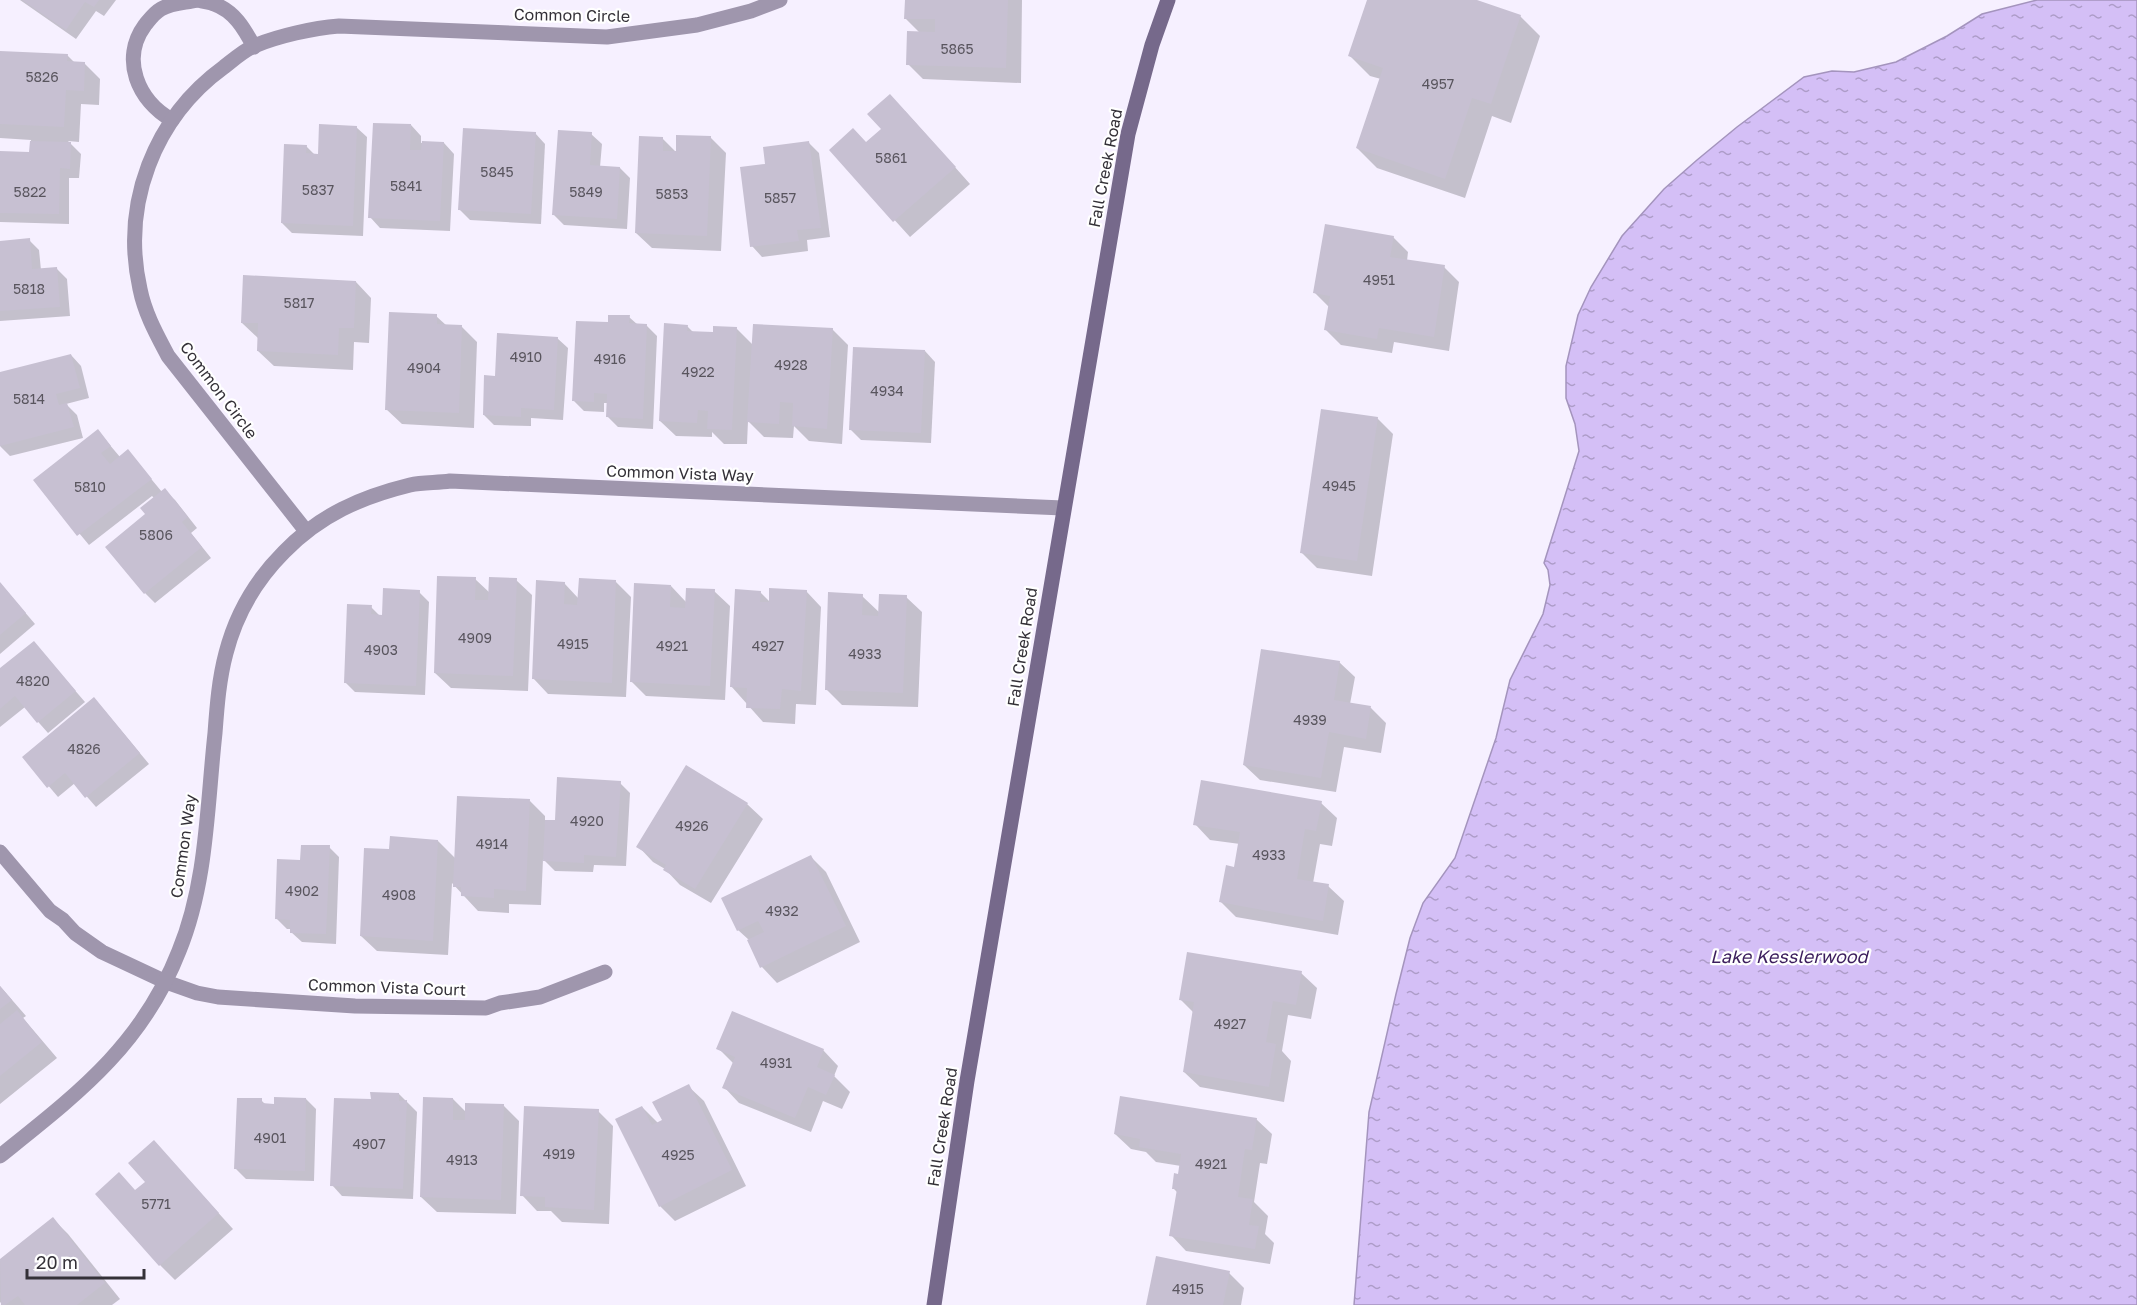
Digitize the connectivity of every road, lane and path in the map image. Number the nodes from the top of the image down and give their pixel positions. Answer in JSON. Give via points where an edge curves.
{"nodes":[{"id":1,"x":198,"y":0,"type":"edge"},
{"id":2,"x":780,"y":0,"type":"edge"},
{"id":3,"x":1168,"y":0,"type":"edge"},
{"id":4,"x":254,"y":47,"type":"junction"},
{"id":5,"x":172,"y":120,"type":"junction"},
{"id":6,"x":1063,"y":508,"type":"junction"},
{"id":7,"x":306,"y":531,"type":"junction"},
{"id":8,"x":0,"y":852,"type":"edge"},
{"id":9,"x":605,"y":972,"type":"dead end"},
{"id":10,"x":165,"y":982,"type":"junction"},
{"id":11,"x":0,"y":1156,"type":"edge"},
{"id":12,"x":934,"y":1305,"type":"edge"}],
"edges":[{"from":1,"to":4,"type":"street","via":[[231,13]]},
{"from":1,"to":5,"type":"street","via":[[174,4],[154,14],[139,33],[133,54],[138,86],[151,105]]},
{"from":2,"to":4,"type":"street","name":"Common Circle","via":[[697,25],[607,37],[339,26],[321,27]]},
{"from":3,"to":6,"type":"main road","name":"Fall Creek Road","via":[[1128,134]]},
{"from":4,"to":5,"type":"street","name":"Common Circle","via":[[208,78]]},
{"from":5,"to":7,"type":"street","name":"Common Circle","via":[[154,151],[138,203],[135,255],[145,308],[179,371]]},
{"from":6,"to":7,"type":"street","name":"Common Vista Way","via":[[450,482],[411,485],[357,502]]},
{"from":6,"to":12,"type":"main road","name":"Fall Creek Road","via":[[967,1081]]},
{"from":7,"to":10,"type":"street","name":"Common Way","via":[[256,586],[226,654],[198,888],[180,951]]},
{"from":8,"to":10,"type":"street","name":"Common Vista Court","via":[[50,911],[75,933],[102,952]]},
{"from":9,"to":10,"type":"street","name":"Common Vista Court","via":[[540,997],[486,1008],[355,1006],[218,997]]},
{"from":10,"to":11,"type":"street","name":"Common Way","via":[[140,1024],[103,1068]]}]}
